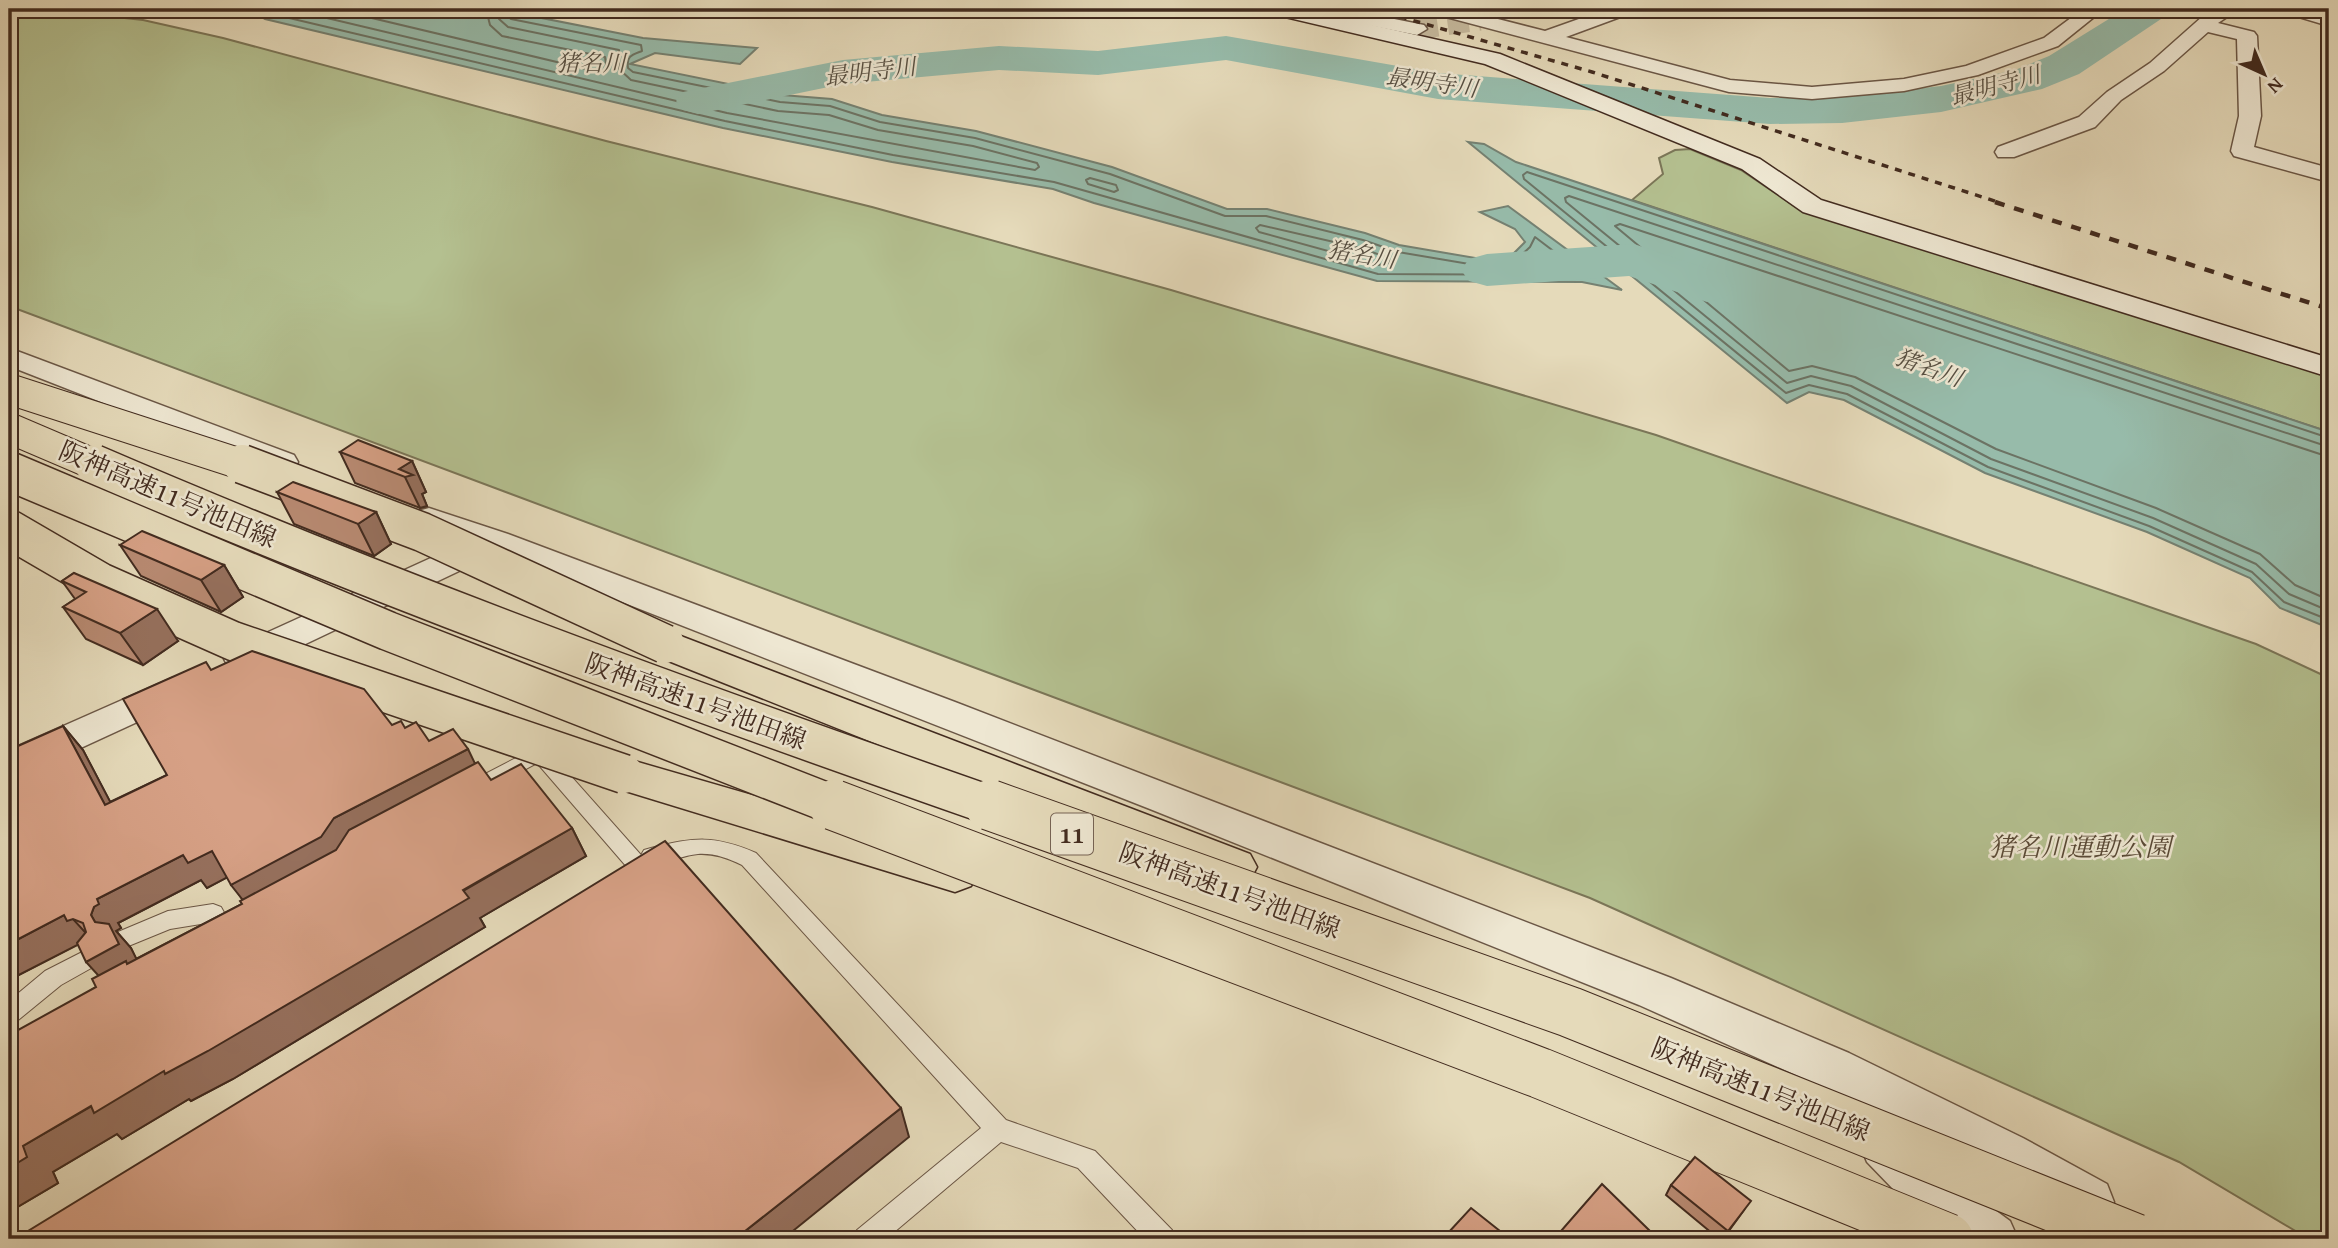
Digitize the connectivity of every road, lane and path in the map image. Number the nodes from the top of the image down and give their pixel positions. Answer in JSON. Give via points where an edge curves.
{"nodes":[{"id":1,"x":1275,"y":9,"type":"edge"},
{"id":2,"x":1319,"y":9,"type":"edge"},
{"id":3,"x":1438,"y":9,"type":"edge"},
{"id":4,"x":1623,"y":9,"type":"edge"},
{"id":5,"x":2095,"y":9,"type":"edge"},
{"id":6,"x":2230,"y":9,"type":"edge"},
{"id":7,"x":2292,"y":9,"type":"edge"},
{"id":8,"x":2329,"y":20,"type":"edge"},
{"id":9,"x":2204,"y":25,"type":"junction"},
{"id":10,"x":1417,"y":29,"type":"tunnel mouth"},
{"id":11,"x":1548,"y":37,"type":"junction"},
{"id":12,"x":2006,"y":152,"type":"dead end"},
{"id":13,"x":2329,"y":175,"type":"edge"},
{"id":14,"x":9,"y":356,"type":"edge"},
{"id":15,"x":2329,"y":368,"type":"edge"},
{"id":16,"x":9,"y":389,"type":"edge"},
{"id":17,"x":9,"y":428,"type":"edge"},
{"id":18,"x":9,"y":471,"type":"edge"},
{"id":19,"x":348,"y":488,"type":"dead end"},
{"id":20,"x":429,"y":518,"type":"dead end"},
{"id":21,"x":9,"y":530,"type":"edge"},
{"id":22,"x":496,"y":541,"type":"junction"},
{"id":23,"x":9,"y":766,"type":"edge"},
{"id":24,"x":455,"y":799,"type":"edge"},
{"id":25,"x":634,"y":860,"type":"junction"},
{"id":26,"x":610,"y":875,"type":"edge"},
{"id":27,"x":126,"y":939,"type":"dead end"},
{"id":28,"x":202,"y":949,"type":"edge"},
{"id":29,"x":94,"y":955,"type":"edge"},
{"id":30,"x":1255,"y":964,"type":"junction"},
{"id":31,"x":1570,"y":1012,"type":"junction"},
{"id":32,"x":9,"y":1014,"type":"edge"},
{"id":33,"x":1782,"y":1046,"type":"junction"},
{"id":34,"x":998,"y":1129,"type":"junction"},
{"id":35,"x":866,"y":1239,"type":"edge"},
{"id":36,"x":1163,"y":1239,"type":"edge"},
{"id":37,"x":1948,"y":1239,"type":"edge"},
{"id":38,"x":1992,"y":1239,"type":"edge"},
{"id":39,"x":2135,"y":1239,"type":"edge"},
{"id":40,"x":2152,"y":1239,"type":"edge"}],
"edges":[{"from":1,"to":15,"type":"street","via":[[1492,59],[1751,164],[1812,206]]},
{"from":2,"to":10,"type":"street"},
{"from":3,"to":11,"type":"street"},
{"from":4,"to":11,"type":"street"},
{"from":5,"to":11,"type":"street","via":[[2051,42],[1971,71],[1904,85],[1812,93],[1729,86]]},
{"from":6,"to":9,"type":"street"},
{"from":7,"to":8,"type":"street"},
{"from":9,"to":12,"type":"street","via":[[2087,122]]},
{"from":9,"to":13,"type":"street","via":[[2247,36],[2250,116],[2242,152]]},
{"from":14,"to":19,"type":"street"},
{"from":16,"to":31,"type":"highway","bridge":true,"via":[[206,451],[422,532],[665,644],[1454,954]]},
{"from":17,"to":31,"type":"highway","name":"阪神高速11号池田線","number":"11","bridge":true,"via":[[165,495],[694,702]]},
{"from":18,"to":30,"type":"highway","name":"阪神高速11号池田線","number":"11","bridge":true,"via":[[415,644]]},
{"from":20,"to":22,"type":"street"},
{"from":21,"to":30,"type":"highway","bridge":true,"via":[[100,582],[233,641],[624,774]]},
{"from":22,"to":23,"type":"street"},
{"from":22,"to":33,"type":"street","via":[[1648,987]]},
{"from":24,"to":25,"type":"lane","via":[[539,754]]},
{"from":25,"to":26,"type":"lane"},
{"from":25,"to":34,"type":"lane","via":[[698,845],[724,847],[749,859]]},
{"from":27,"to":28,"type":"lane","via":[[168,920],[213,913],[232,933]]},
{"from":29,"to":32,"type":"lane","via":[[37,989]]},
{"from":30,"to":37,"type":"highway","name":"阪神高速11号池田線","number":"11","bridge":true,"via":[[1547,1075]]},
{"from":31,"to":39,"type":"highway","name":"阪神高速11号池田線","number":"11","bridge":true},
{"from":33,"to":38,"type":"street","via":[[1940,1201]]},
{"from":33,"to":40,"type":"street","via":[[2002,1150]]},
{"from":34,"to":35,"type":"lane"},
{"from":34,"to":36,"type":"lane","via":[[1086,1159]]}]}
